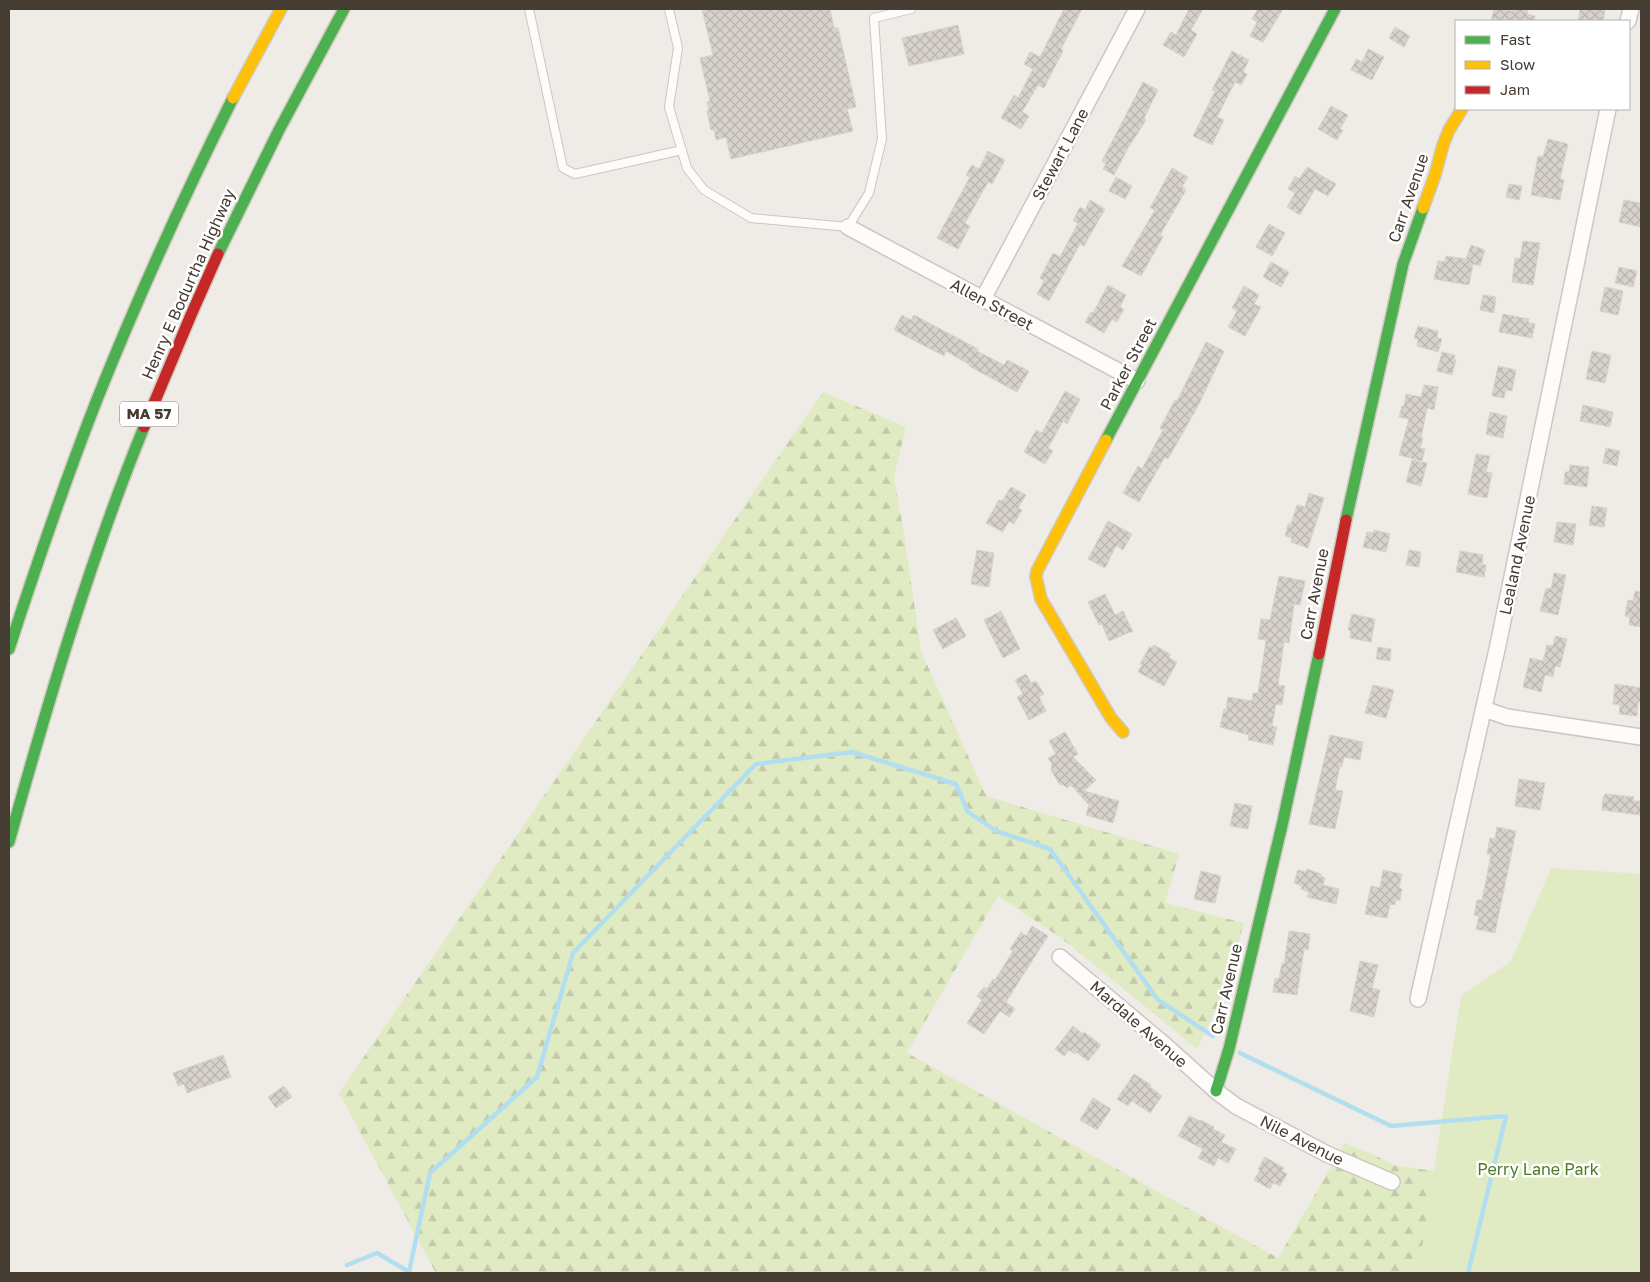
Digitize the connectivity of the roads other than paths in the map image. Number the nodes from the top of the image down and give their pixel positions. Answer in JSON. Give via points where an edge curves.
{"nodes":[{"id":1,"x":281,"y":9,"type":"edge"},
{"id":2,"x":344,"y":9,"type":"edge"},
{"id":3,"x":528,"y":9,"type":"edge"},
{"id":4,"x":669,"y":9,"type":"edge"},
{"id":5,"x":911,"y":9,"type":"edge"},
{"id":6,"x":1137,"y":9,"type":"edge"},
{"id":7,"x":1335,"y":9,"type":"edge"},
{"id":8,"x":1461,"y":110,"type":"edge"},
{"id":9,"x":1608,"y":110,"type":"edge"},
{"id":10,"x":682,"y":150,"type":"junction"},
{"id":11,"x":848,"y":226,"type":"junction"},
{"id":12,"x":983,"y":299,"type":"junction"},
{"id":13,"x":1137,"y":381,"type":"junction"},
{"id":14,"x":9,"y":649,"type":"edge"},
{"id":15,"x":1484,"y":708,"type":"junction"},
{"id":16,"x":1123,"y":732,"type":"dead end"},
{"id":17,"x":1641,"y":738,"type":"edge"},
{"id":18,"x":9,"y":842,"type":"edge"},
{"id":19,"x":1060,"y":957,"type":"dead end"},
{"id":20,"x":1418,"y":999,"type":"dead end"},
{"id":21,"x":1216,"y":1091,"type":"junction"},
{"id":22,"x":1392,"y":1182,"type":"dead end"}],
"edges":[{"from":1,"to":14,"type":"main road","number":"MA 57","via":[[212,140],[127,327],[62,491]]},
{"from":2,"to":18,"type":"main road","name":"Henry E Bodurtha Highway","number":"MA 57","via":[[248,190],[154,402],[77,611]]},
{"from":3,"to":10,"type":"lane","via":[[563,168],[575,174]]},
{"from":4,"to":10,"type":"lane","via":[[678,48],[669,107]]},
{"from":5,"to":11,"type":"lane","via":[[874,18],[882,139],[869,193]]},
{"from":6,"to":12,"type":"street","name":"Stewart Lane"},
{"from":7,"to":13,"type":"main road","name":"Parker Street"},
{"from":8,"to":21,"type":"main road","name":"Carr Avenue","via":[[1443,145],[1403,264],[1283,821],[1229,1049]]},
{"from":9,"to":15,"type":"street","name":"Lealand Avenue"},
{"from":10,"to":11,"type":"lane","via":[[687,168],[704,190],[751,218]]},
{"from":11,"to":12,"type":"street","name":"Allen Street"},
{"from":12,"to":13,"type":"street","name":"Allen Street"},
{"from":13,"to":16,"type":"main road","name":"Parker Street","via":[[1036,577],[1041,599],[1111,718]]},
{"from":15,"to":17,"type":"street","via":[[1507,716]]},
{"from":15,"to":20,"type":"street","name":"Lealand Avenue"},
{"from":19,"to":21,"type":"street","name":"Mardale Avenue"},
{"from":21,"to":22,"type":"street","name":"Nile Avenue","via":[[1236,1106],[1303,1142]]}]}
